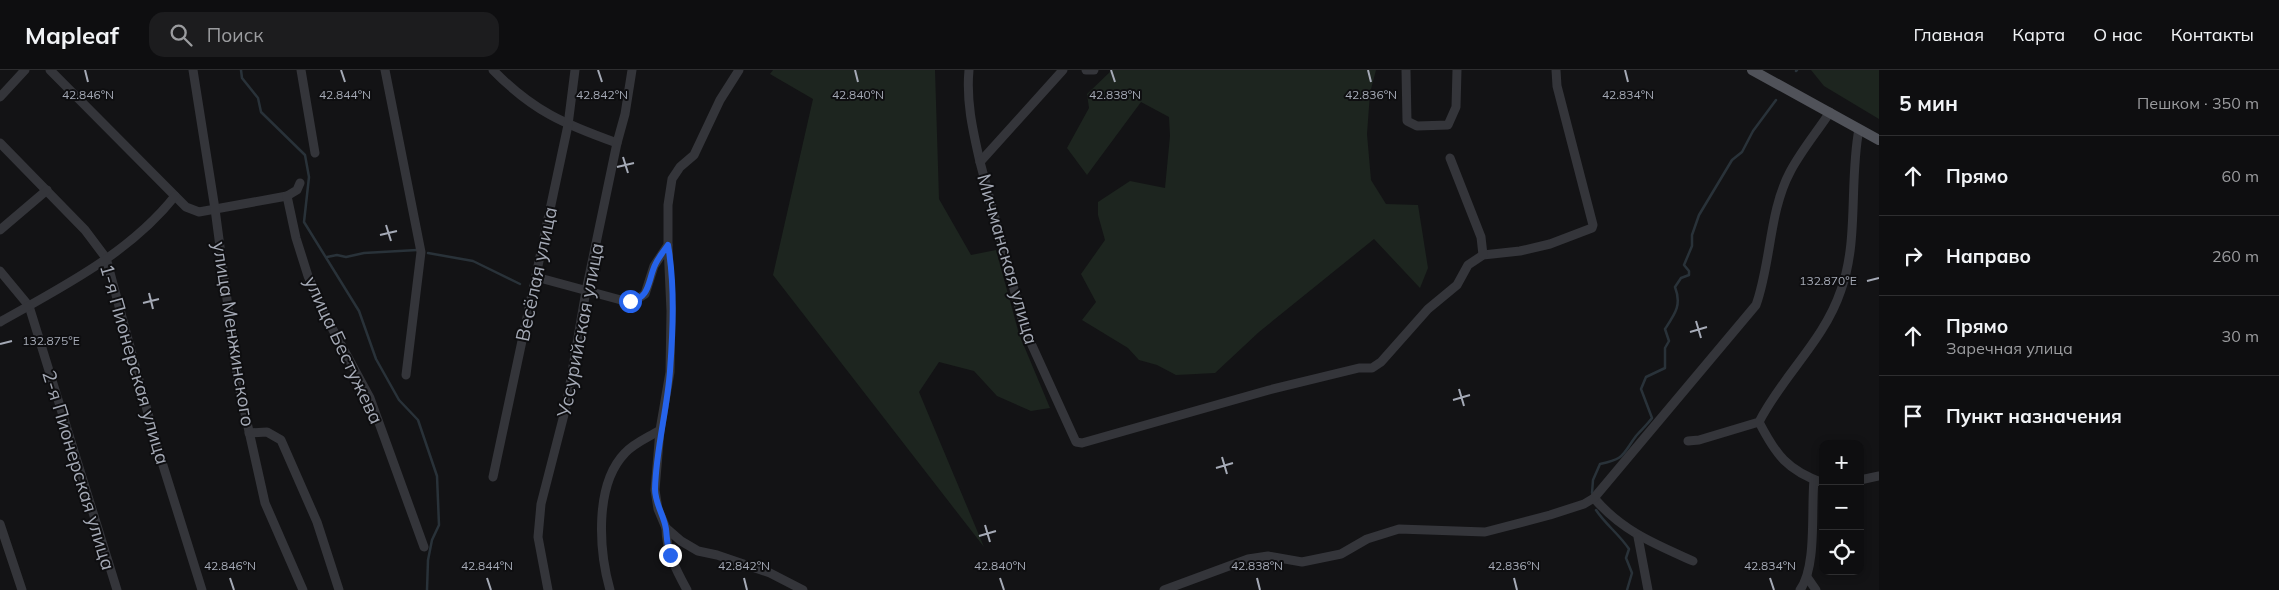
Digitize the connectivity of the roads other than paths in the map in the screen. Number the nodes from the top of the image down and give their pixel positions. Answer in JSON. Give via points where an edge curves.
{"nodes":[{"id":1,"x":25,"y":70,"type":"edge"},
{"id":2,"x":50,"y":70,"type":"edge"},
{"id":3,"x":193,"y":70,"type":"edge"},
{"id":4,"x":300,"y":70,"type":"edge"},
{"id":5,"x":385,"y":70,"type":"edge"},
{"id":6,"x":494,"y":70,"type":"edge"},
{"id":7,"x":575,"y":70,"type":"edge"},
{"id":8,"x":632,"y":70,"type":"edge"},
{"id":9,"x":739,"y":70,"type":"edge"},
{"id":10,"x":969,"y":70,"type":"edge"},
{"id":11,"x":1063,"y":70,"type":"edge"},
{"id":12,"x":1086,"y":70,"type":"edge"},
{"id":13,"x":1094,"y":70,"type":"edge"},
{"id":14,"x":1406,"y":70,"type":"edge"},
{"id":15,"x":1457,"y":70,"type":"edge"},
{"id":16,"x":1556,"y":70,"type":"edge"},
{"id":17,"x":1752,"y":70,"type":"edge"},
{"id":18,"x":0,"y":97,"type":"edge"},
{"id":19,"x":1830,"y":112,"type":"junction"},
{"id":20,"x":568,"y":125,"type":"junction"},
{"id":21,"x":1860,"y":129,"type":"junction"},
{"id":22,"x":1879,"y":140,"type":"edge"},
{"id":23,"x":0,"y":143,"type":"edge"},
{"id":24,"x":617,"y":143,"type":"junction"},
{"id":25,"x":315,"y":153,"type":"dead end"},
{"id":26,"x":1450,"y":158,"type":"dead end"},
{"id":27,"x":980,"y":162,"type":"junction"},
{"id":28,"x":300,"y":183,"type":"dead end"},
{"id":29,"x":47,"y":190,"type":"junction"},
{"id":30,"x":175,"y":196,"type":"junction"},
{"id":31,"x":287,"y":196,"type":"junction"},
{"id":32,"x":215,"y":209,"type":"junction"},
{"id":33,"x":0,"y":230,"type":"edge"},
{"id":34,"x":668,"y":245,"type":"junction"},
{"id":35,"x":1483,"y":255,"type":"junction"},
{"id":36,"x":106,"y":258,"type":"junction"},
{"id":37,"x":0,"y":272,"type":"edge"},
{"id":38,"x":536,"y":277,"type":"junction"},
{"id":39,"x":586,"y":292,"type":"junction"},
{"id":40,"x":29,"y":306,"type":"junction"},
{"id":41,"x":0,"y":322,"type":"edge"},
{"id":42,"x":406,"y":375,"type":"dead end"},
{"id":43,"x":1759,"y":422,"type":"junction"},
{"id":44,"x":660,"y":430,"type":"junction"},
{"id":45,"x":250,"y":433,"type":"junction"},
{"id":46,"x":1688,"y":441,"type":"dead end"},
{"id":47,"x":1879,"y":476,"type":"edge"},
{"id":48,"x":494,"y":477,"type":"dead end"},
{"id":49,"x":1864,"y":479,"type":"edge"},
{"id":50,"x":1819,"y":482,"type":"edge"},
{"id":51,"x":1594,"y":498,"type":"junction"},
{"id":52,"x":0,"y":524,"type":"edge"},
{"id":53,"x":666,"y":528,"type":"junction"},
{"id":54,"x":1638,"y":537,"type":"junction"},
{"id":55,"x":424,"y":547,"type":"dead end"},
{"id":56,"x":1693,"y":561,"type":"dead end"},
{"id":57,"x":1807,"y":577,"type":"junction"},
{"id":58,"x":22,"y":590,"type":"edge"},
{"id":59,"x":117,"y":590,"type":"edge"},
{"id":60,"x":202,"y":590,"type":"edge"},
{"id":61,"x":303,"y":590,"type":"edge"},
{"id":62,"x":339,"y":590,"type":"edge"},
{"id":63,"x":548,"y":590,"type":"edge"},
{"id":64,"x":610,"y":590,"type":"edge"},
{"id":65,"x":687,"y":590,"type":"edge"},
{"id":66,"x":803,"y":590,"type":"edge"},
{"id":67,"x":1164,"y":590,"type":"edge"},
{"id":68,"x":1648,"y":590,"type":"edge"},
{"id":69,"x":1800,"y":590,"type":"edge"},
{"id":70,"x":1816,"y":590,"type":"edge"}],
"edges":[{"from":1,"to":18,"type":"street"},
{"from":2,"to":30,"type":"street"},
{"from":3,"to":32,"type":"street","name":"улица Менжинского"},
{"from":4,"to":25,"type":"street"},
{"from":5,"to":42,"type":"street","via":[[421,252]]},
{"from":6,"to":20,"type":"street","via":[[527,101]]},
{"from":7,"to":20,"type":"street","name":"Весёлая улица"},
{"from":8,"to":24,"type":"street","name":"Уссурийская улица","via":[[626,114]]},
{"from":9,"to":34,"type":"street","via":[[720,100],[694,155],[672,179]]},
{"from":10,"to":27,"type":"street","via":[[970,118]]},
{"from":11,"to":27,"type":"street","name":"Мичманская улица"},
{"from":12,"to":13,"type":"street"},
{"from":14,"to":15,"type":"street","via":[[1407,122],[1417,126],[1448,125],[1456,107]]},
{"from":16,"to":35,"type":"street","via":[[1557,86],[1592,228],[1550,244]]},
{"from":17,"to":19,"type":"main road"},
{"from":19,"to":21,"type":"main road"},
{"from":19,"to":51,"type":"street","via":[[1790,173],[1780,197],[1756,305]]},
{"from":20,"to":24,"type":"street"},
{"from":20,"to":38,"type":"street","name":"Весёлая улица"},
{"from":21,"to":22,"type":"main road"},
{"from":21,"to":43,"type":"street","via":[[1855,151],[1850,246],[1842,289],[1826,325],[1782,383]]},
{"from":23,"to":29,"type":"street","name":"1-я Пионерская улица"},
{"from":24,"to":39,"type":"street","name":"Уссурийская улица"},
{"from":26,"to":35,"type":"street","via":[[1481,237]]},
{"from":27,"to":35,"type":"street","name":"Мичманская улица","via":[[1025,330],[1076,442],[1269,390],[1359,368],[1372,368],[1456,285],[1468,265]]},
{"from":28,"to":31,"type":"street","via":[[297,190]]},
{"from":29,"to":33,"type":"street"},
{"from":29,"to":36,"type":"street","name":"1-я Пионерская улица"},
{"from":30,"to":32,"type":"street","via":[[186,207],[199,212]]},
{"from":30,"to":36,"type":"street","via":[[124,247]]},
{"from":31,"to":32,"type":"street"},
{"from":31,"to":55,"type":"street","name":"улица Бестужева","via":[[308,276],[370,398]]},
{"from":32,"to":45,"type":"street","name":"улица Менжинского","via":[[238,382]]},
{"from":34,"to":39,"type":"street","via":[[658,260],[646,294],[641,298],[621,300]]},
{"from":34,"to":44,"type":"street","via":[[672,311],[670,372]]},
{"from":36,"to":40,"type":"street"},
{"from":36,"to":60,"type":"street","name":"1-я Пионерская улица","via":[[156,443]]},
{"from":37,"to":40,"type":"street","name":"2-я Пионерская улица"},
{"from":38,"to":39,"type":"street"},
{"from":38,"to":48,"type":"street","name":"Весёлая улица"},
{"from":39,"to":63,"type":"street","name":"Уссурийская улица","via":[[566,407],[541,504],[538,537]]},
{"from":40,"to":41,"type":"street"},
{"from":40,"to":59,"type":"street","name":"2-я Пионерская улица"},
{"from":43,"to":46,"type":"street"},
{"from":43,"to":50,"type":"street","via":[[1780,458],[1794,471]]},
{"from":44,"to":53,"type":"street","via":[[655,490]]},
{"from":44,"to":64,"type":"street","via":[[624,454],[608,482],[600,522]]},
{"from":45,"to":61,"type":"street","name":"улица Менжинского","via":[[265,503]]},
{"from":45,"to":62,"type":"street","via":[[267,432],[280,440],[317,522]]},
{"from":47,"to":49,"type":"street"},
{"from":50,"to":57,"type":"street"},
{"from":51,"to":54,"type":"street"},
{"from":51,"to":67,"type":"street","via":[[1550,515],[1485,532],[1399,529],[1367,539],[1341,554],[1302,562],[1268,556],[1248,559]]},
{"from":52,"to":58,"type":"street"},
{"from":53,"to":65,"type":"street","via":[[670,555]]},
{"from":53,"to":66,"type":"street","via":[[698,551],[770,573]]},
{"from":54,"to":56,"type":"street"},
{"from":54,"to":68,"type":"street"},
{"from":57,"to":69,"type":"street"},
{"from":57,"to":70,"type":"street"}]}
